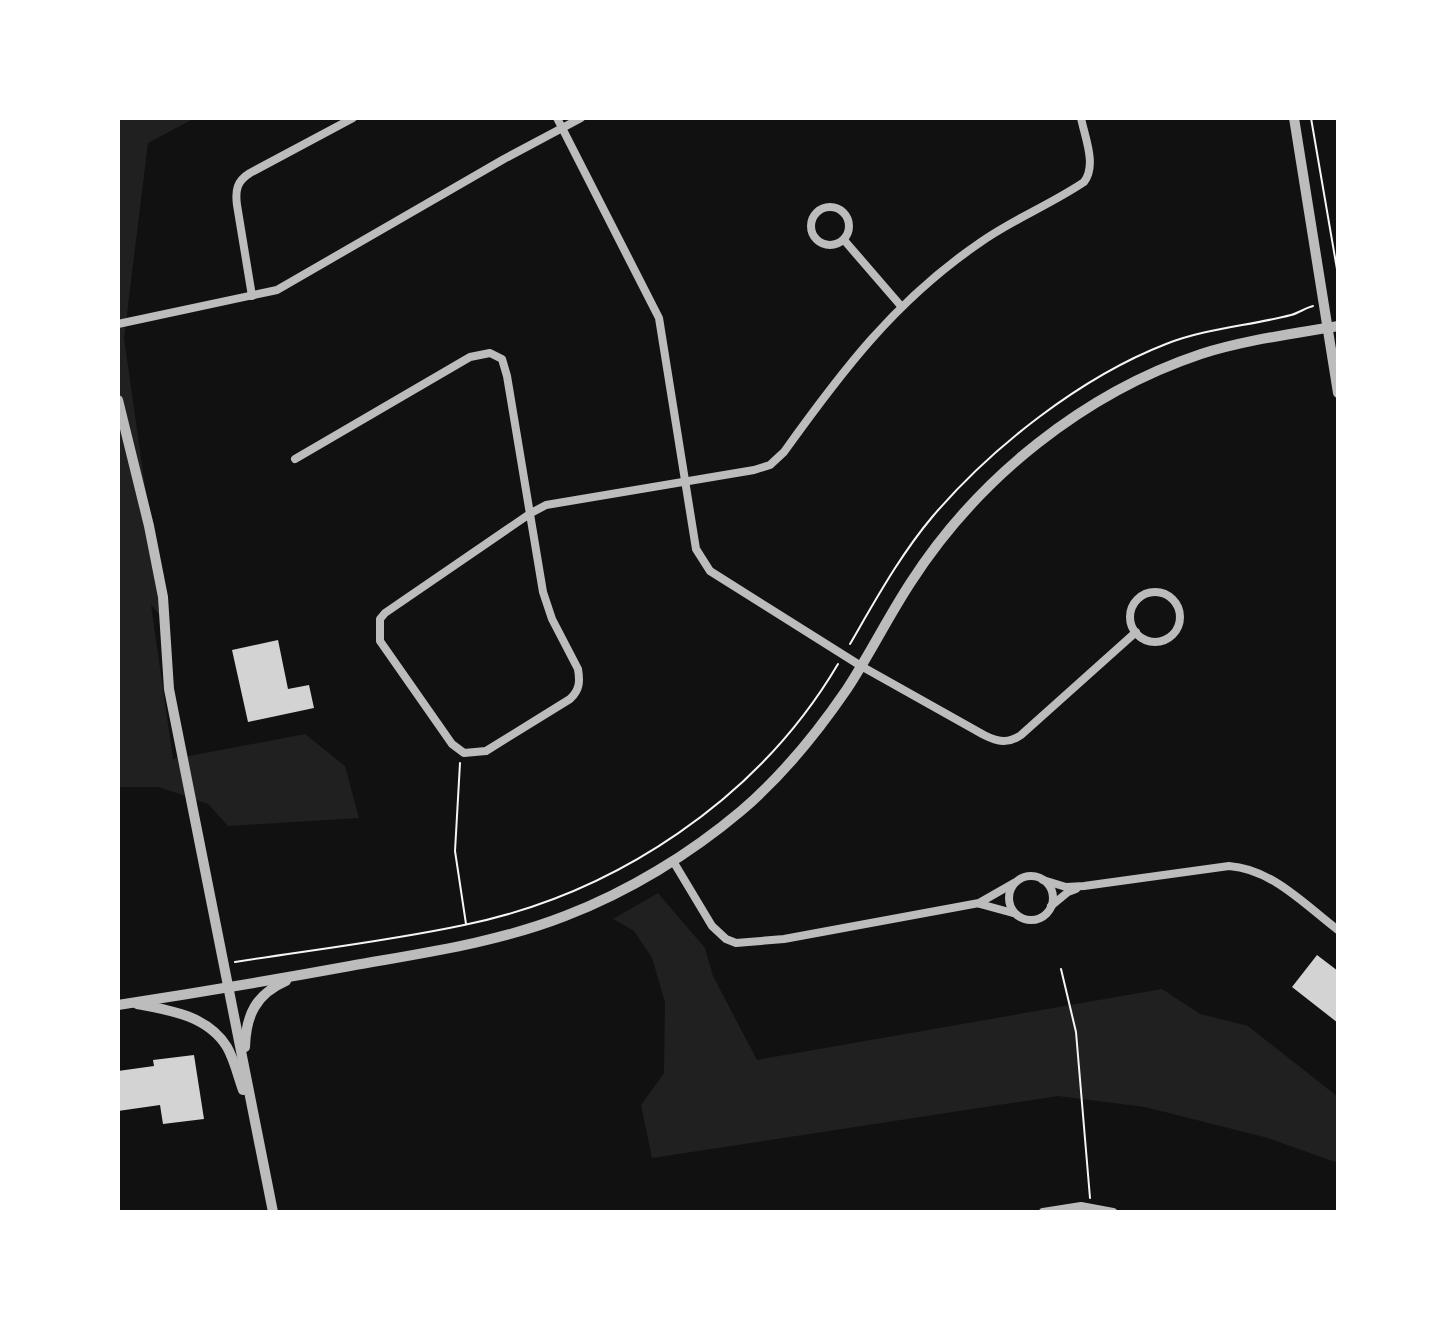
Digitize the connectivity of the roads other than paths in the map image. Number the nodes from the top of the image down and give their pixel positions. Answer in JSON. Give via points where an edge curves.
{"nodes":[{"id":1,"x":353,"y":118,"type":"edge"},
{"id":2,"x":557,"y":118,"type":"edge"},
{"id":3,"x":581,"y":118,"type":"edge"},
{"id":4,"x":1081,"y":118,"type":"edge"},
{"id":5,"x":1294,"y":118,"type":"edge"},
{"id":6,"x":563,"y":128,"type":"junction"},
{"id":7,"x":844,"y":240,"type":"junction"},
{"id":8,"x":252,"y":296,"type":"junction"},
{"id":9,"x":901,"y":306,"type":"junction"},
{"id":10,"x":118,"y":324,"type":"edge"},
{"id":11,"x":1333,"y":327,"type":"edge"},
{"id":12,"x":1338,"y":393,"type":"edge"},
{"id":13,"x":118,"y":400,"type":"edge"},
{"id":14,"x":295,"y":459,"type":"dead end"},
{"id":15,"x":685,"y":483,"type":"junction"},
{"id":16,"x":531,"y":513,"type":"junction"},
{"id":17,"x":1136,"y":632,"type":"junction"},
{"id":18,"x":861,"y":666,"type":"junction"},
{"id":19,"x":673,"y":861,"type":"junction"},
{"id":20,"x":1043,"y":880,"type":"junction"},
{"id":21,"x":1014,"y":883,"type":"junction"},
{"id":22,"x":1084,"y":886,"type":"junction"},
{"id":23,"x":979,"y":903,"type":"junction"},
{"id":24,"x":1051,"y":906,"type":"junction"},
{"id":25,"x":1015,"y":914,"type":"junction"},
{"id":26,"x":1338,"y":930,"type":"edge"},
{"id":27,"x":302,"y":975,"type":"junction"},
{"id":28,"x":230,"y":986,"type":"junction"},
{"id":29,"x":132,"y":1003,"type":"junction"},
{"id":30,"x":118,"y":1005,"type":"edge"},
{"id":31,"x":245,"y":1073,"type":"junction"},
{"id":32,"x":253,"y":1116,"type":"junction"},
{"id":33,"x":273,"y":1212,"type":"edge"},
{"id":34,"x":1043,"y":1212,"type":"edge"},
{"id":35,"x":1113,"y":1212,"type":"edge"}],
"edges":[{"from":1,"to":8,"type":"street","via":[[239,181],[237,205]]},
{"from":2,"to":6,"type":"street"},
{"from":3,"to":6,"type":"street"},
{"from":4,"to":9,"type":"street","via":[[1090,161],[1084,182],[980,242]]},
{"from":5,"to":11,"type":"street"},
{"from":6,"to":8,"type":"street","via":[[290,283]]},
{"from":6,"to":15,"type":"street","via":[[659,318]]},
{"from":7,"to":7,"type":"street","via":[[849,225],[845,214],[828,207],[817,212],[811,230],[818,241],[830,246]]},
{"from":7,"to":9,"type":"street"},
{"from":8,"to":10,"type":"street"},
{"from":9,"to":15,"type":"street","via":[[854,357],[776,461]]},
{"from":11,"to":12,"type":"street"},
{"from":11,"to":18,"type":"street","via":[[1184,360],[1124,388],[1056,431],[1010,467],[952,527]]},
{"from":13,"to":28,"type":"street","via":[[163,597],[169,689]]},
{"from":14,"to":16,"type":"street","via":[[452,365],[490,353],[505,366]]},
{"from":15,"to":16,"type":"street","via":[[556,502]]},
{"from":15,"to":18,"type":"street","via":[[696,549],[710,571]]},
{"from":16,"to":16,"type":"street","via":[[380,619],[385,648],[452,744],[464,753],[486,751],[570,699],[579,687],[578,669],[546,605]]},
{"from":17,"to":17,"type":"street","via":[[1157,642],[1171,635],[1180,614],[1173,600],[1160,593],[1139,598],[1131,611]]},
{"from":17,"to":18,"type":"street","via":[[1021,735],[1006,742],[984,735]]},
{"from":18,"to":19,"type":"street","via":[[821,725],[772,782]]},
{"from":19,"to":23,"type":"street","via":[[712,926],[736,943]]},
{"from":19,"to":27,"type":"street","via":[[607,897],[536,925],[478,942]]},
{"from":20,"to":21,"type":"street","via":[[1028,876]]},
{"from":20,"to":22,"type":"street"},
{"from":20,"to":24,"type":"street","via":[[1052,894]]},
{"from":21,"to":23,"type":"street"},
{"from":21,"to":25,"type":"street","via":[[1008,897]]},
{"from":22,"to":24,"type":"street"},
{"from":22,"to":26,"type":"street","via":[[1243,867],[1279,884]]},
{"from":23,"to":25,"type":"street"},
{"from":24,"to":25,"type":"street","via":[[1038,919]]},
{"from":27,"to":28,"type":"street"},
{"from":27,"to":31,"type":"street","via":[[272,987],[249,1014]]},
{"from":28,"to":29,"type":"street"},
{"from":28,"to":31,"type":"street"},
{"from":29,"to":30,"type":"street"},
{"from":29,"to":32,"type":"street","via":[[181,1012],[207,1027],[227,1047]]},
{"from":31,"to":32,"type":"street"},
{"from":32,"to":33,"type":"street"},
{"from":34,"to":35,"type":"street","via":[[1081,1206]]}]}
